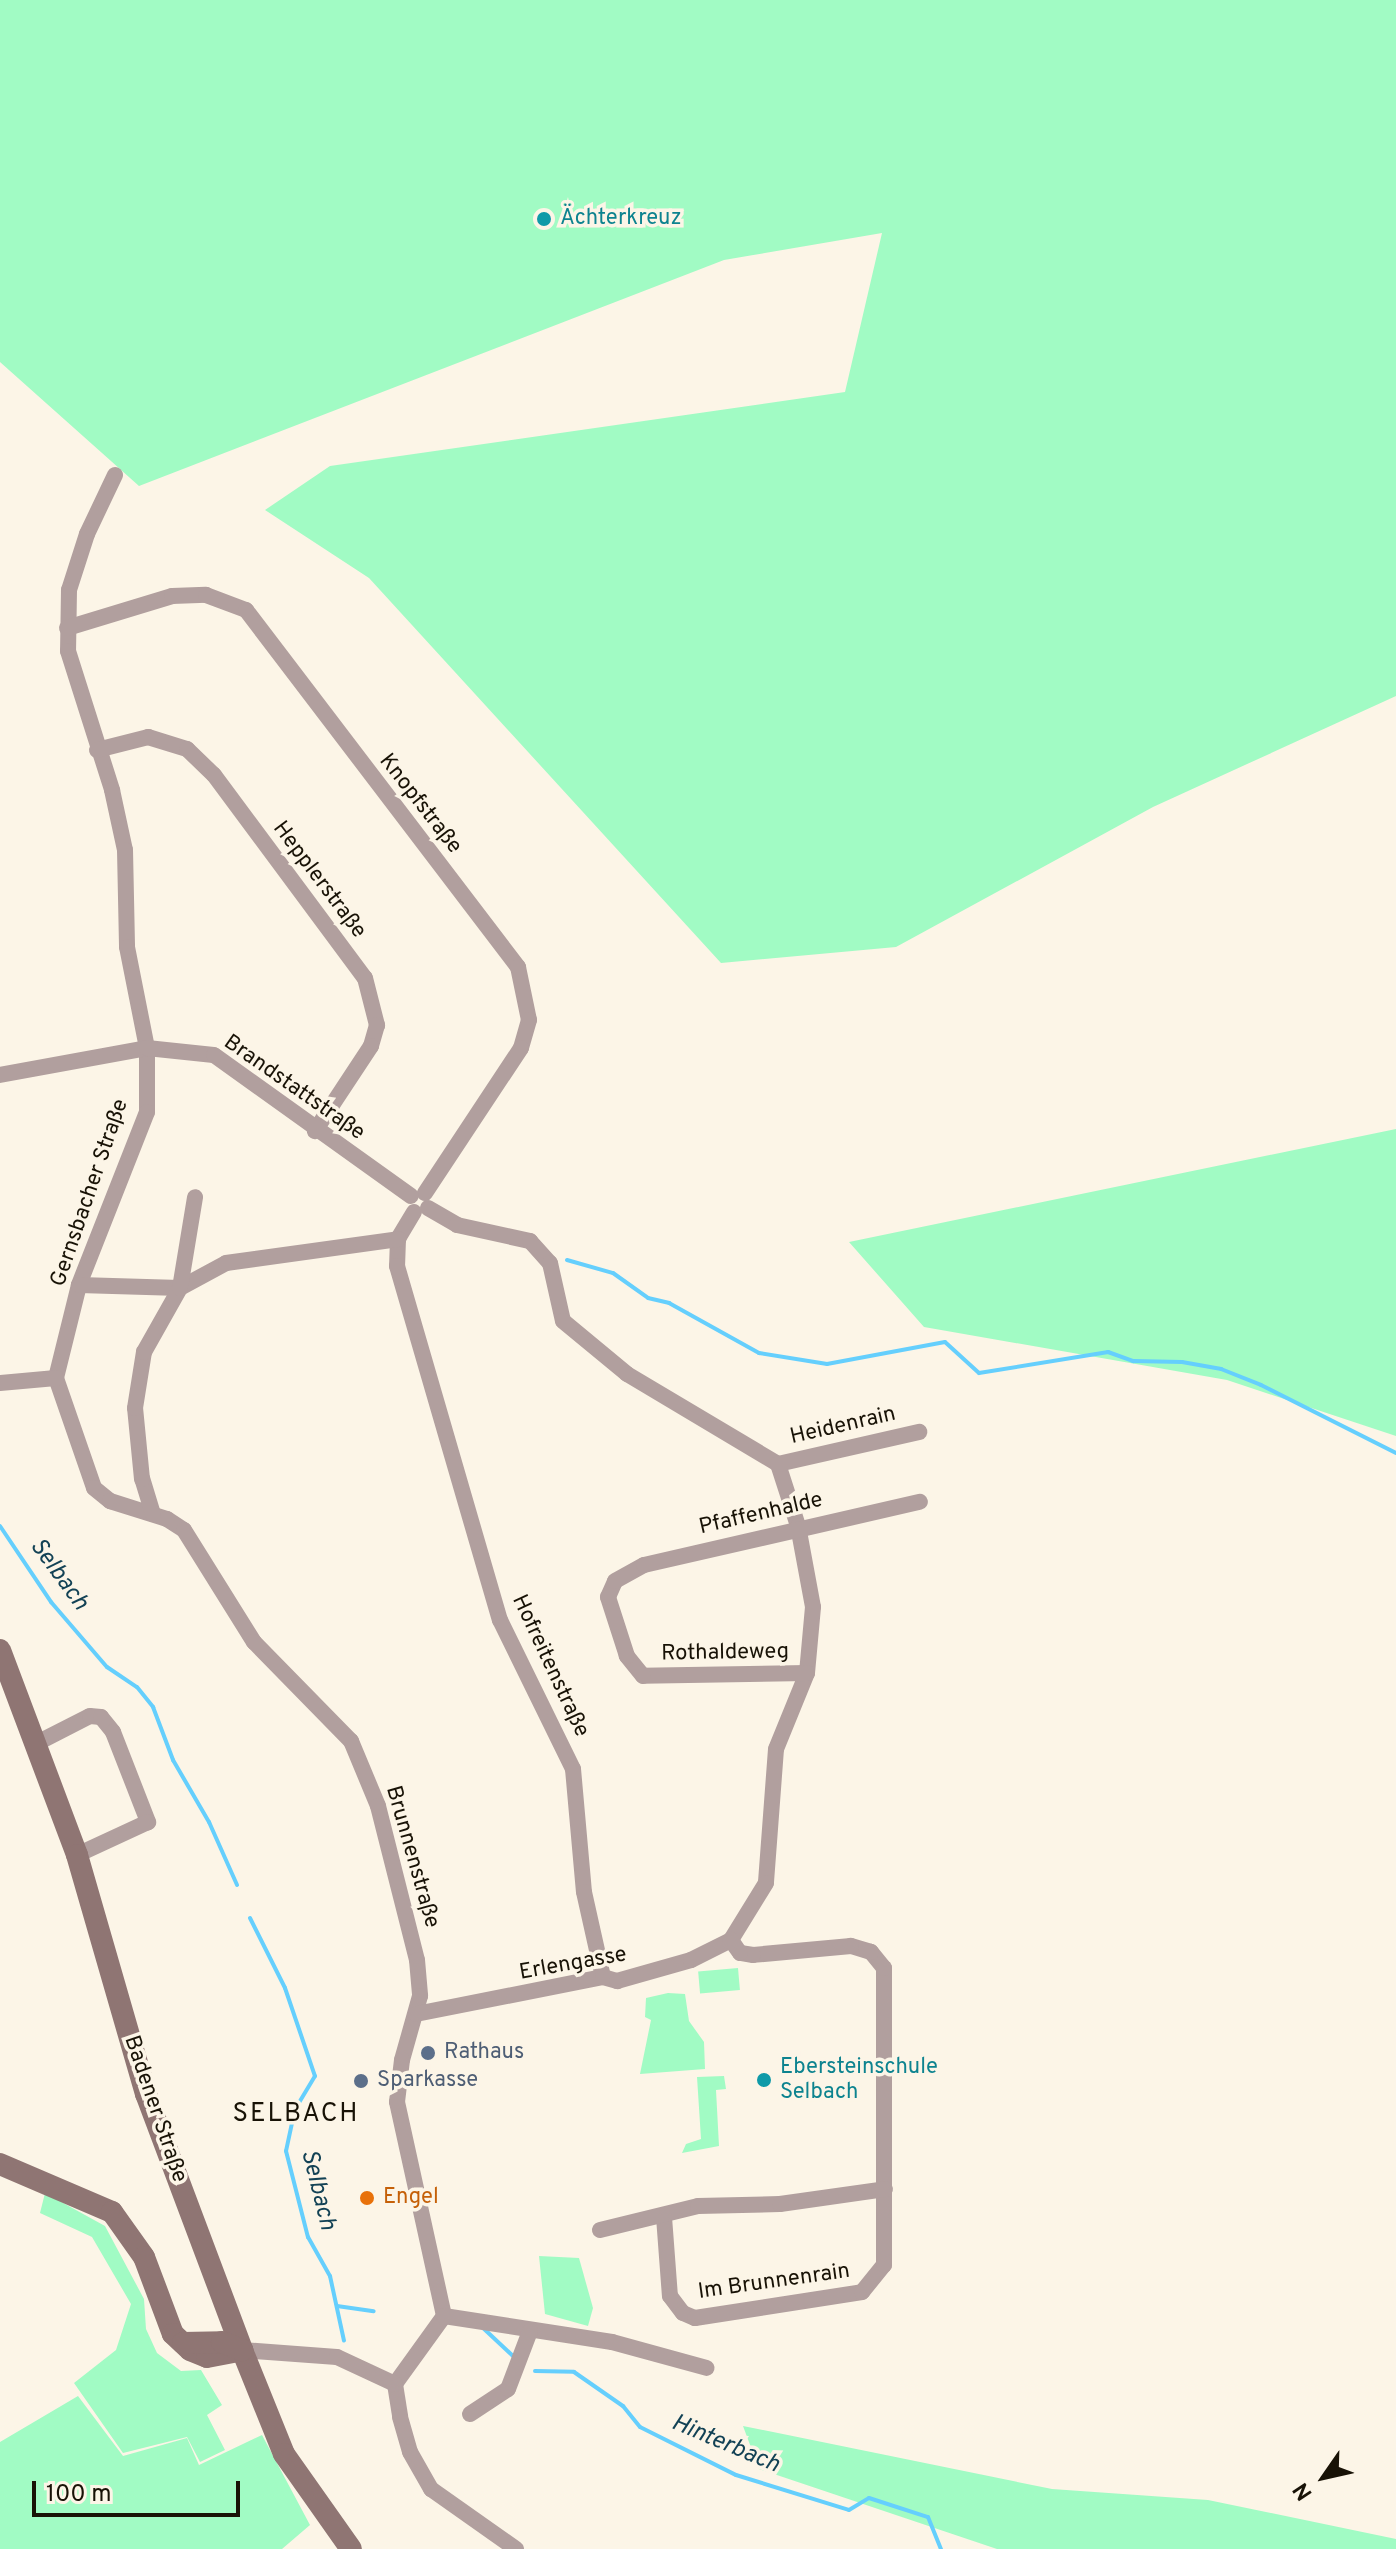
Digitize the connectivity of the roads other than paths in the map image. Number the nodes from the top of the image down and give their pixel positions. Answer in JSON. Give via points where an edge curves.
{"nodes":[{"id":1,"x":115,"y":475,"type":"dead end"},
{"id":2,"x":67,"y":628,"type":"junction"},
{"id":3,"x":97,"y":750,"type":"junction"},
{"id":4,"x":147,"y":1048,"type":"junction"},
{"id":5,"x":0,"y":1075,"type":"edge"},
{"id":6,"x":315,"y":1131,"type":"junction"},
{"id":7,"x":195,"y":1197,"type":"dead end"},
{"id":8,"x":419,"y":1202,"type":"junction"},
{"id":9,"x":398,"y":1239,"type":"junction"},
{"id":10,"x":79,"y":1285,"type":"junction"},
{"id":11,"x":180,"y":1288,"type":"junction"},
{"id":12,"x":56,"y":1378,"type":"junction"},
{"id":13,"x":0,"y":1383,"type":"edge"},
{"id":14,"x":919,"y":1432,"type":"dead end"},
{"id":15,"x":778,"y":1464,"type":"junction"},
{"id":16,"x":920,"y":1502,"type":"dead end"},
{"id":17,"x":153,"y":1514,"type":"junction"},
{"id":18,"x":798,"y":1526,"type":"junction"},
{"id":19,"x":0,"y":1650,"type":"edge"},
{"id":20,"x":807,"y":1673,"type":"junction"},
{"id":21,"x":643,"y":1676,"type":"joint"},
{"id":22,"x":37,"y":1743,"type":"junction"},
{"id":23,"x":77,"y":1855,"type":"junction"},
{"id":24,"x":731,"y":1940,"type":"junction"},
{"id":25,"x":603,"y":1977,"type":"junction"},
{"id":26,"x":416,"y":2014,"type":"junction"},
{"id":27,"x":0,"y":2164,"type":"edge"},
{"id":28,"x":885,"y":2189,"type":"junction"},
{"id":29,"x":664,"y":2217,"type":"junction"},
{"id":30,"x":600,"y":2230,"type":"dead end"},
{"id":31,"x":444,"y":2316,"type":"junction"},
{"id":32,"x":530,"y":2331,"type":"junction"},
{"id":33,"x":242,"y":2350,"type":"junction"},
{"id":34,"x":707,"y":2368,"type":"dead end"},
{"id":35,"x":395,"y":2384,"type":"junction"},
{"id":36,"x":470,"y":2414,"type":"dead end"},
{"id":37,"x":351,"y":2549,"type":"edge"},
{"id":38,"x":516,"y":2549,"type":"edge"}],
"edges":[{"from":1,"to":2,"type":"street","name":"Gernsbacher Straße","via":[[87,534],[69,590]]},
{"from":2,"to":3,"type":"street","name":"Gernsbacher Straße","via":[[75,686]]},
{"from":2,"to":8,"type":"street","name":"Knopfstraße","via":[[172,596],[206,595],[246,610],[518,967],[529,1020],[521,1048]]},
{"from":3,"to":4,"type":"street","name":"Gernsbacher Straße","via":[[125,850],[127,947]]},
{"from":3,"to":6,"type":"street","name":"Hepplerstraße","via":[[148,737],[187,749],[214,775],[365,978],[377,1025],[371,1046]]},
{"from":4,"to":5,"type":"street","name":"Brandstattstraße"},
{"from":4,"to":6,"type":"street","name":"Brandstattstraße","via":[[214,1055]]},
{"from":4,"to":10,"type":"street","name":"Gernsbacher Straße","via":[[147,1112]]},
{"from":6,"to":8,"type":"street","name":"Brandstattstraße"},
{"from":7,"to":11,"type":"street"},
{"from":8,"to":9,"type":"street"},
{"from":8,"to":15,"type":"street","name":"Brandstattstraße","via":[[457,1225],[530,1241],[550,1263],[563,1321],[627,1374]]},
{"from":9,"to":11,"type":"street","via":[[226,1263]]},
{"from":9,"to":25,"type":"street","name":"Hofreitenstraße","via":[[397,1266],[500,1620],[573,1769],[584,1892]]},
{"from":10,"to":11,"type":"street"},
{"from":10,"to":12,"type":"street","name":"Gernsbacher Straße"},
{"from":11,"to":17,"type":"street","via":[[144,1352],[135,1408],[142,1479]]},
{"from":12,"to":13,"type":"street"},
{"from":12,"to":17,"type":"street","via":[[94,1488],[110,1501]]},
{"from":14,"to":15,"type":"street","name":"Heidenrain"},
{"from":15,"to":18,"type":"street"},
{"from":16,"to":18,"type":"street","name":"Pfaffenhalde"},
{"from":17,"to":26,"type":"street","name":"Brunnenstraße","via":[[184,1530],[254,1642],[351,1741],[392,1855],[417,1960]]},
{"from":18,"to":20,"type":"street","via":[[813,1607]]},
{"from":18,"to":21,"type":"street","name":"Pfaffenhalde","via":[[644,1565],[615,1581],[608,1597],[627,1656]]},
{"from":19,"to":22,"type":"main road","name":"Badener Straße"},
{"from":20,"to":21,"type":"street","name":"Rothaldeweg"},
{"from":20,"to":24,"type":"street","via":[[776,1749],[766,1883]]},
{"from":22,"to":23,"type":"main road","name":"Badener Straße"},
{"from":22,"to":23,"type":"street","via":[[90,1716],[101,1717],[113,1732],[148,1822]]},
{"from":23,"to":33,"type":"main road","name":"Badener Straße","via":[[146,2094]]},
{"from":24,"to":25,"type":"street","name":"Erlengasse","via":[[641,1975],[617,1981]]},
{"from":24,"to":28,"type":"street","name":"Im Brunnenrain","via":[[740,1953],[753,1955],[851,1946],[871,1952],[884,1968]]},
{"from":25,"to":26,"type":"street","name":"Erlengasse"},
{"from":26,"to":31,"type":"street","name":"Brunnenstraße","via":[[397,2102]]},
{"from":27,"to":33,"type":"main road","via":[[112,2212],[144,2257],[167,2324],[183,2343],[207,2357]]},
{"from":28,"to":29,"type":"street","via":[[780,2204],[698,2206]]},
{"from":28,"to":29,"type":"street","name":"Im Brunnenrain","via":[[884,2265],[870,2287],[695,2318],[683,2313],[670,2296]]},
{"from":29,"to":30,"type":"street"},
{"from":31,"to":32,"type":"street"},
{"from":31,"to":35,"type":"street"},
{"from":32,"to":34,"type":"street","via":[[612,2342]]},
{"from":32,"to":36,"type":"street","via":[[508,2389]]},
{"from":33,"to":35,"type":"street","via":[[337,2357]]},
{"from":33,"to":37,"type":"main road","name":"Badener Straße","via":[[284,2454]]},
{"from":35,"to":38,"type":"street","via":[[410,2452],[431,2489]]}]}
